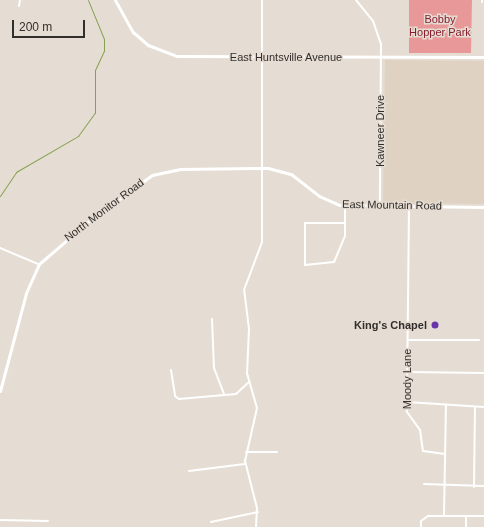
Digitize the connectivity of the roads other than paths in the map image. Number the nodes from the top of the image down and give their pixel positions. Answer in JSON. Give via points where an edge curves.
{"nodes":[{"id":1,"x":20,"y":0,"type":"edge"},
{"id":2,"x":115,"y":0,"type":"edge"},
{"id":3,"x":262,"y":0,"type":"edge"},
{"id":4,"x":356,"y":0,"type":"edge"},
{"id":5,"x":19,"y":6,"type":"dead end"},
{"id":6,"x":262,"y":56,"type":"junction"},
{"id":7,"x":381,"y":57,"type":"junction"},
{"id":8,"x":484,"y":57,"type":"edge"},
{"id":9,"x":262,"y":168,"type":"junction"},
{"id":10,"x":345,"y":206,"type":"junction"},
{"id":11,"x":380,"y":206,"type":"junction"},
{"id":12,"x":409,"y":206,"type":"junction"},
{"id":13,"x":484,"y":207,"type":"edge"},
{"id":14,"x":345,"y":223,"type":"junction"},
{"id":15,"x":0,"y":248,"type":"edge"},
{"id":16,"x":40,"y":264,"type":"junction"},
{"id":17,"x":212,"y":319,"type":"dead end"},
{"id":18,"x":407,"y":340,"type":"junction"},
{"id":19,"x":479,"y":340,"type":"dead end"},
{"id":20,"x":171,"y":370,"type":"dead end"},
{"id":21,"x":407,"y":372,"type":"junction"},
{"id":22,"x":484,"y":373,"type":"edge"},
{"id":23,"x":249,"y":382,"type":"junction"},
{"id":24,"x":0,"y":391,"type":"edge"},
{"id":25,"x":224,"y":394,"type":"junction"},
{"id":26,"x":407,"y":402,"type":"junction"},
{"id":27,"x":446,"y":406,"type":"junction"},
{"id":28,"x":475,"y":406,"type":"junction"},
{"id":29,"x":484,"y":407,"type":"edge"},
{"id":30,"x":246,"y":452,"type":"junction"},
{"id":31,"x":277,"y":452,"type":"dead end"},
{"id":32,"x":445,"y":454,"type":"junction"},
{"id":33,"x":245,"y":464,"type":"junction"},
{"id":34,"x":189,"y":471,"type":"dead end"},
{"id":35,"x":424,"y":484,"type":"dead end"},
{"id":36,"x":484,"y":486,"type":"edge"},
{"id":37,"x":444,"y":487,"type":"junction"},
{"id":38,"x":474,"y":487,"type":"junction"},
{"id":39,"x":258,"y":512,"type":"junction"},
{"id":40,"x":444,"y":516,"type":"junction"},
{"id":41,"x":466,"y":516,"type":"junction"},
{"id":42,"x":484,"y":516,"type":"edge"},
{"id":43,"x":0,"y":520,"type":"edge"},
{"id":44,"x":48,"y":521,"type":"dead end"},
{"id":45,"x":211,"y":522,"type":"dead end"},
{"id":46,"x":256,"y":527,"type":"edge"},
{"id":47,"x":420,"y":527,"type":"edge"},
{"id":48,"x":466,"y":527,"type":"edge"}],
"edges":[{"from":1,"to":5,"type":"street"},
{"from":2,"to":6,"type":"street","name":"East Huntsville Avenue","via":[[133,32],[161,51],[177,56]]},
{"from":3,"to":6,"type":"street"},
{"from":4,"to":7,"type":"street","name":"Kawneer Drive","via":[[379,32]]},
{"from":6,"to":7,"type":"street","name":"East Huntsville Avenue"},
{"from":6,"to":9,"type":"street"},
{"from":7,"to":8,"type":"street","name":"East Huntsville Avenue"},
{"from":7,"to":11,"type":"street","name":"Kawneer Drive"},
{"from":9,"to":10,"type":"street","name":"East Mountain Road","via":[[290,174],[327,201]]},
{"from":9,"to":16,"type":"street","name":"North Monitor Road","via":[[180,169],[152,175],[83,225]]},
{"from":9,"to":23,"type":"street","via":[[262,242],[244,290],[249,329],[246,353]]},
{"from":10,"to":11,"type":"street","name":"East Mountain Road"},
{"from":10,"to":14,"type":"street"},
{"from":11,"to":12,"type":"street","name":"East Mountain Road"},
{"from":12,"to":13,"type":"street","name":"East Mountain Road"},
{"from":12,"to":18,"type":"street","name":"Moody Lane"},
{"from":14,"to":14,"type":"street","via":[[344,240],[332,264],[305,266],[305,223]]},
{"from":15,"to":16,"type":"street"},
{"from":16,"to":24,"type":"street","name":"North Monitor Road","via":[[26,293]]},
{"from":17,"to":25,"type":"street","via":[[214,368]]},
{"from":18,"to":19,"type":"street"},
{"from":18,"to":21,"type":"street","name":"Moody Lane"},
{"from":20,"to":25,"type":"street","via":[[176,398]]},
{"from":21,"to":22,"type":"street"},
{"from":21,"to":26,"type":"street","name":"Moody Lane"},
{"from":23,"to":25,"type":"street","via":[[241,392]]},
{"from":23,"to":30,"type":"street","via":[[257,411]]},
{"from":26,"to":27,"type":"street"},
{"from":26,"to":32,"type":"street","name":"Moody Lane","via":[[408,416],[420,430],[423,451]]},
{"from":27,"to":28,"type":"street"},
{"from":27,"to":32,"type":"street"},
{"from":28,"to":29,"type":"street"},
{"from":28,"to":38,"type":"street"},
{"from":30,"to":31,"type":"street"},
{"from":30,"to":33,"type":"street"},
{"from":32,"to":37,"type":"street"},
{"from":33,"to":34,"type":"street"},
{"from":33,"to":39,"type":"street"},
{"from":35,"to":37,"type":"street"},
{"from":36,"to":38,"type":"street"},
{"from":37,"to":38,"type":"street"},
{"from":37,"to":40,"type":"street"},
{"from":39,"to":45,"type":"street"},
{"from":39,"to":46,"type":"street"},
{"from":40,"to":41,"type":"street"},
{"from":40,"to":47,"type":"street","via":[[425,517]]},
{"from":41,"to":42,"type":"street"},
{"from":41,"to":48,"type":"street"},
{"from":43,"to":44,"type":"street"}]}
